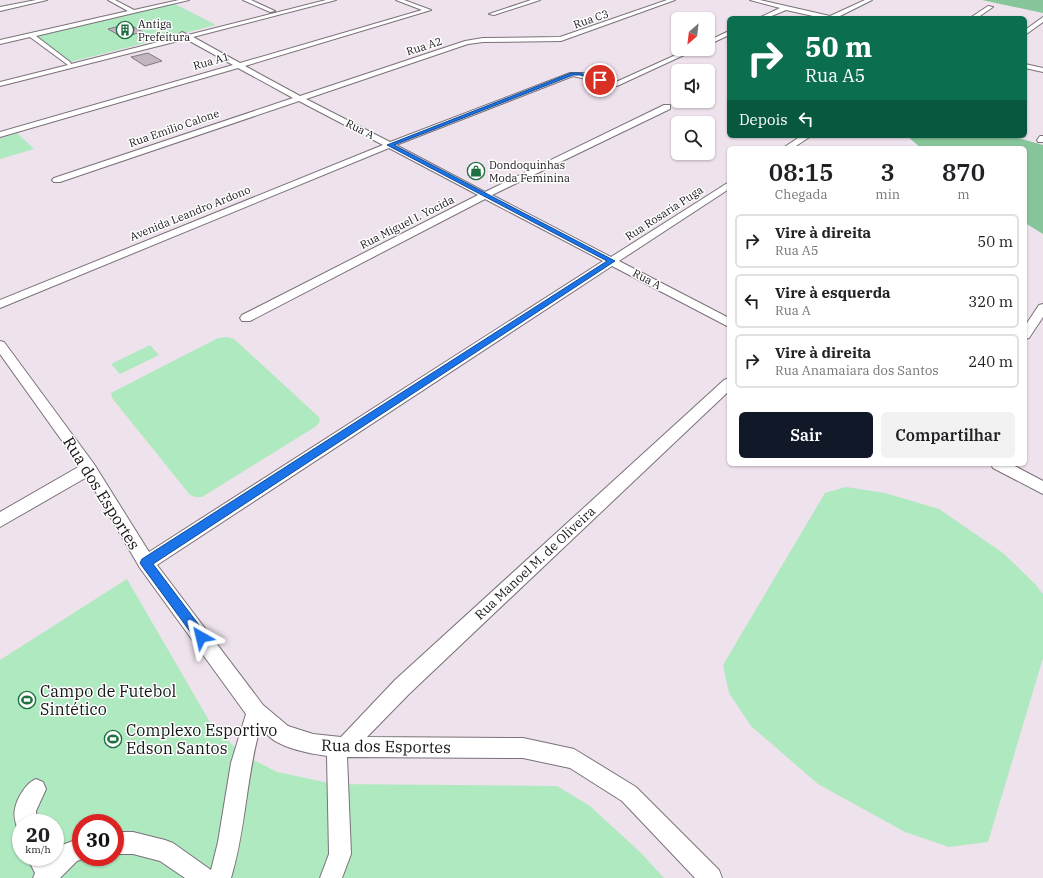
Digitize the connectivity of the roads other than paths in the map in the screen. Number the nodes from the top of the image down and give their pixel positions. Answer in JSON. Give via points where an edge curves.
{"nodes":[{"id":1,"x":44,"y":0,"type":"edge"},
{"id":2,"x":111,"y":0,"type":"edge"},
{"id":3,"x":171,"y":0,"type":"edge"},
{"id":4,"x":186,"y":0,"type":"edge"},
{"id":5,"x":250,"y":0,"type":"edge"},
{"id":6,"x":316,"y":0,"type":"edge"},
{"id":7,"x":333,"y":0,"type":"edge"},
{"id":8,"x":401,"y":0,"type":"edge"},
{"id":9,"x":537,"y":0,"type":"edge"},
{"id":10,"x":672,"y":0,"type":"edge"},
{"id":11,"x":753,"y":0,"type":"edge"},
{"id":12,"x":869,"y":0,"type":"edge"},
{"id":13,"x":990,"y":7,"type":"dead end"},
{"id":14,"x":785,"y":8,"type":"junction"},
{"id":15,"x":0,"y":9,"type":"edge"},
{"id":16,"x":131,"y":10,"type":"junction"},
{"id":17,"x":274,"y":10,"type":"junction"},
{"id":18,"x":492,"y":14,"type":"dead end"},
{"id":19,"x":767,"y":16,"type":"edge"},
{"id":20,"x":821,"y":16,"type":"edge"},
{"id":21,"x":834,"y":16,"type":"edge"},
{"id":22,"x":976,"y":16,"type":"edge"},
{"id":23,"x":1043,"y":19,"type":"edge"},
{"id":24,"x":1027,"y":32,"type":"edge"},
{"id":25,"x":727,"y":34,"type":"edge"},
{"id":26,"x":31,"y":35,"type":"junction"},
{"id":27,"x":185,"y":36,"type":"junction"},
{"id":28,"x":0,"y":38,"type":"edge"},
{"id":29,"x":561,"y":39,"type":"joint"},
{"id":30,"x":715,"y":39,"type":"edge"},
{"id":31,"x":0,"y":42,"type":"edge"},
{"id":32,"x":679,"y":56,"type":"edge"},
{"id":33,"x":68,"y":63,"type":"junction"},
{"id":34,"x":238,"y":65,"type":"junction"},
{"id":35,"x":1027,"y":66,"type":"edge"},
{"id":36,"x":1043,"y":70,"type":"edge"},
{"id":37,"x":0,"y":80,"type":"edge"},
{"id":38,"x":0,"y":84,"type":"edge"},
{"id":39,"x":299,"y":98,"type":"junction"},
{"id":40,"x":667,"y":107,"type":"dead end"},
{"id":41,"x":0,"y":135,"type":"edge"},
{"id":42,"x":804,"y":138,"type":"edge"},
{"id":43,"x":390,"y":145,"type":"junction"},
{"id":44,"x":793,"y":146,"type":"edge"},
{"id":45,"x":57,"y":180,"type":"dead end"},
{"id":46,"x":727,"y":186,"type":"edge"},
{"id":47,"x":486,"y":195,"type":"junction"},
{"id":48,"x":612,"y":261,"type":"junction"},
{"id":49,"x":0,"y":304,"type":"edge"},
{"id":50,"x":1043,"y":308,"type":"edge"},
{"id":51,"x":246,"y":318,"type":"dead end"},
{"id":52,"x":727,"y":322,"type":"edge"},
{"id":53,"x":1027,"y":332,"type":"edge"},
{"id":54,"x":0,"y":345,"type":"edge"},
{"id":55,"x":727,"y":385,"type":"edge"},
{"id":56,"x":1002,"y":466,"type":"edge"},
{"id":57,"x":89,"y":468,"type":"junction"},
{"id":58,"x":1043,"y":488,"type":"edge"},
{"id":59,"x":0,"y":520,"type":"edge"},
{"id":60,"x":146,"y":563,"type":"junction"},
{"id":61,"x":256,"y":712,"type":"junction"},
{"id":62,"x":342,"y":747,"type":"junction"},
{"id":63,"x":36,"y":789,"type":"dead end"},
{"id":64,"x":26,"y":814,"type":"edge"},
{"id":65,"x":124,"y":843,"type":"edge"},
{"id":66,"x":72,"y":852,"type":"edge"},
{"id":67,"x":43,"y":870,"type":"edge"},
{"id":68,"x":204,"y":878,"type":"edge"},
{"id":69,"x":220,"y":878,"type":"edge"},
{"id":70,"x":331,"y":878,"type":"edge"},
{"id":71,"x":711,"y":878,"type":"edge"}],
"edges":[{"from":1,"to":15,"type":"street"},
{"from":2,"to":16,"type":"street"},
{"from":3,"to":16,"type":"street"},
{"from":4,"to":16,"type":"street"},
{"from":5,"to":17,"type":"street"},
{"from":6,"to":17,"type":"street"},
{"from":7,"to":27,"type":"street"},
{"from":8,"to":34,"type":"street","name":"Rua A1","via":[[428,10]]},
{"from":9,"to":18,"type":"street"},
{"from":10,"to":29,"type":"street","name":"Rua C3"},
{"from":11,"to":14,"type":"street"},
{"from":12,"to":21,"type":"street"},
{"from":13,"to":22,"type":"street"},
{"from":14,"to":19,"type":"street"},
{"from":14,"to":20,"type":"street"},
{"from":16,"to":26,"type":"street"},
{"from":16,"to":28,"type":"street"},
{"from":17,"to":27,"type":"street"},
{"from":23,"to":24,"type":"street","via":[[1034,29]]},
{"from":25,"to":30,"type":"street"},
{"from":26,"to":31,"type":"street"},
{"from":26,"to":33,"type":"street"},
{"from":27,"to":33,"type":"street"},
{"from":27,"to":34,"type":"street","name":"Rua A"},
{"from":27,"to":38,"type":"street"},
{"from":29,"to":39,"type":"street","name":"Rua A2","via":[[467,42]]},
{"from":32,"to":43,"type":"street","name":"Avenida Leandro Ardono","via":[[617,84],[572,74]]},
{"from":33,"to":37,"type":"street"},
{"from":34,"to":39,"type":"street","name":"Rua A"},
{"from":34,"to":41,"type":"street","name":"Rua A1"},
{"from":35,"to":36,"type":"street"},
{"from":39,"to":43,"type":"street","name":"Rua A"},
{"from":39,"to":45,"type":"street","name":"Rua Emilio Calone"},
{"from":40,"to":47,"type":"street","name":"Rua Miguel I. Yocida"},
{"from":42,"to":44,"type":"street"},
{"from":43,"to":47,"type":"street","name":"Rua A"},
{"from":43,"to":49,"type":"street","name":"Avenida Leandro Ardono"},
{"from":46,"to":48,"type":"street","name":"Rua Rosaria Puga"},
{"from":47,"to":48,"type":"street","name":"Rua A"},
{"from":47,"to":51,"type":"street","name":"Rua Miguel I. Yocida"},
{"from":48,"to":52,"type":"street","name":"Rua A"},
{"from":48,"to":60,"type":"street","name":"Rua Rosaria Puga"},
{"from":50,"to":53,"type":"street"},
{"from":54,"to":57,"type":"street","name":"Rua dos Esportes"},
{"from":55,"to":62,"type":"street","name":"Rua Manoel M. de Oliveira","via":[[402,687]]},
{"from":56,"to":58,"type":"street"},
{"from":57,"to":59,"type":"street"},
{"from":57,"to":60,"type":"street","name":"Rua dos Esportes"},
{"from":60,"to":61,"type":"street","name":"Rua dos Esportes"},
{"from":61,"to":62,"type":"street","name":"Rua dos Esportes","via":[[282,734],[313,744]]},
{"from":61,"to":69,"type":"street","via":[[243,757],[232,829]]},
{"from":62,"to":70,"type":"street","via":[[340,854]]},
{"from":62,"to":71,"type":"street","name":"Rua dos Esportes","via":[[523,748],[574,759],[629,794]]},
{"from":63,"to":64,"type":"street"},
{"from":65,"to":68,"type":"street","via":[[165,852]]},
{"from":66,"to":67,"type":"street"}]}
